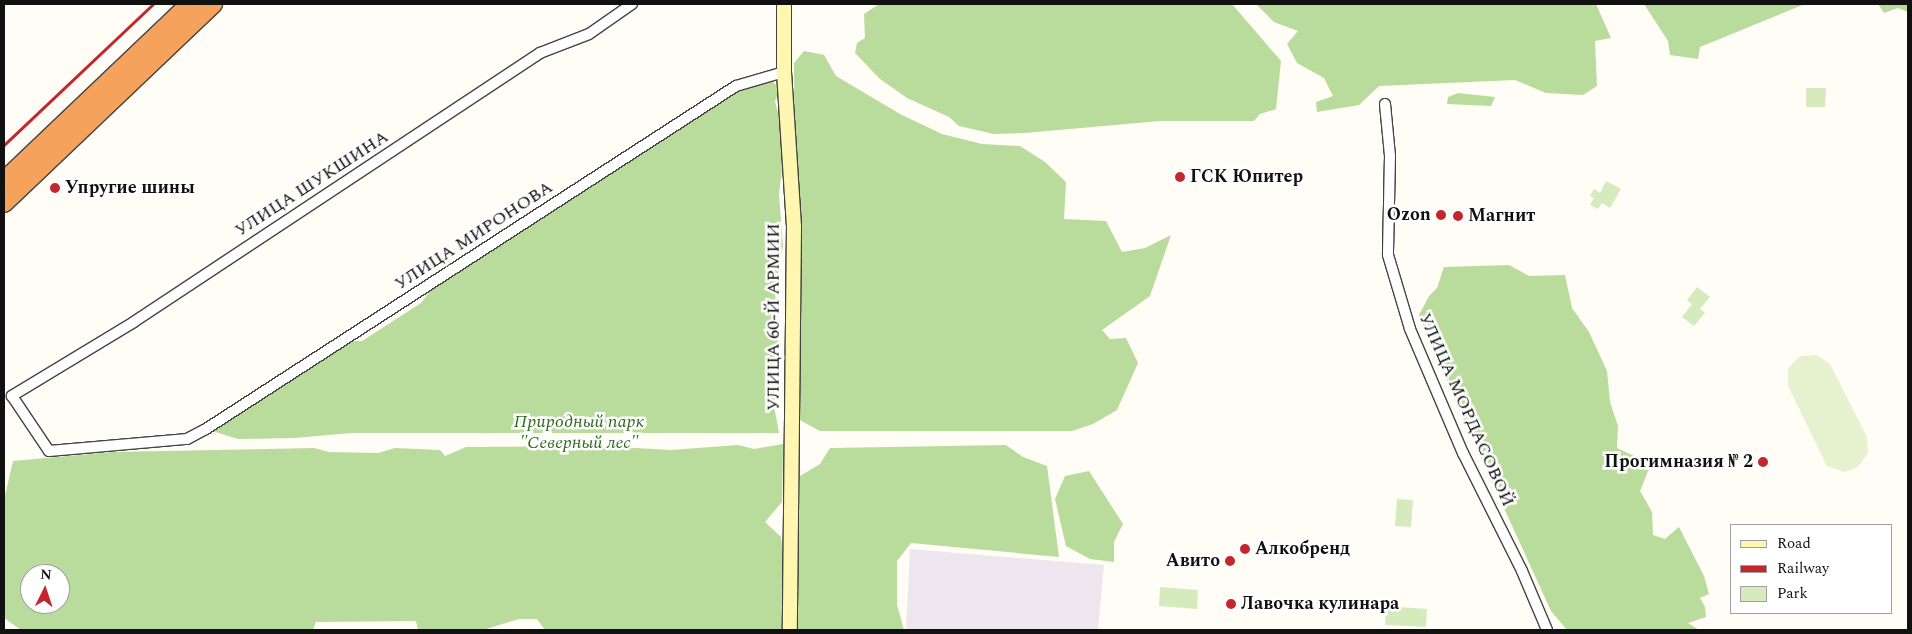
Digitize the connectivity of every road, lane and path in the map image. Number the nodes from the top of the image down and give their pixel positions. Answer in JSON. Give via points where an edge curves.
{"nodes":[{"id":1,"x":190,"y":4,"type":"edge"},
{"id":2,"x":213,"y":4,"type":"edge"},
{"id":3,"x":632,"y":4,"type":"edge"},
{"id":4,"x":784,"y":4,"type":"edge"},
{"id":5,"x":784,"y":72,"type":"junction"},
{"id":6,"x":1385,"y":104,"type":"dead end"},
{"id":7,"x":4,"y":181,"type":"edge"},
{"id":8,"x":4,"y":203,"type":"edge"},
{"id":9,"x":187,"y":439,"type":"joint"},
{"id":10,"x":790,"y":630,"type":"edge"},
{"id":11,"x":1547,"y":630,"type":"edge"}],
"edges":[{"from":1,"to":7,"type":"highway"},
{"from":2,"to":8,"type":"highway"},
{"from":3,"to":9,"type":"street","name":"УЛИЦА ШУКШИНА","via":[[589,34],[540,53],[134,322],[12,396],[49,451]]},
{"from":4,"to":5,"type":"street","name":"УЛИЦА 60-Й АРМИИ"},
{"from":5,"to":9,"type":"street","name":"УЛИЦА МИРОНОВА","via":[[736,86]]},
{"from":5,"to":10,"type":"street","name":"УЛИЦА 60-Й АРМИИ","via":[[794,226]]},
{"from":6,"to":11,"type":"street","name":"УЛИЦА МОРДАСОВОЙ","via":[[1390,156],[1388,255],[1410,329]]}]}
